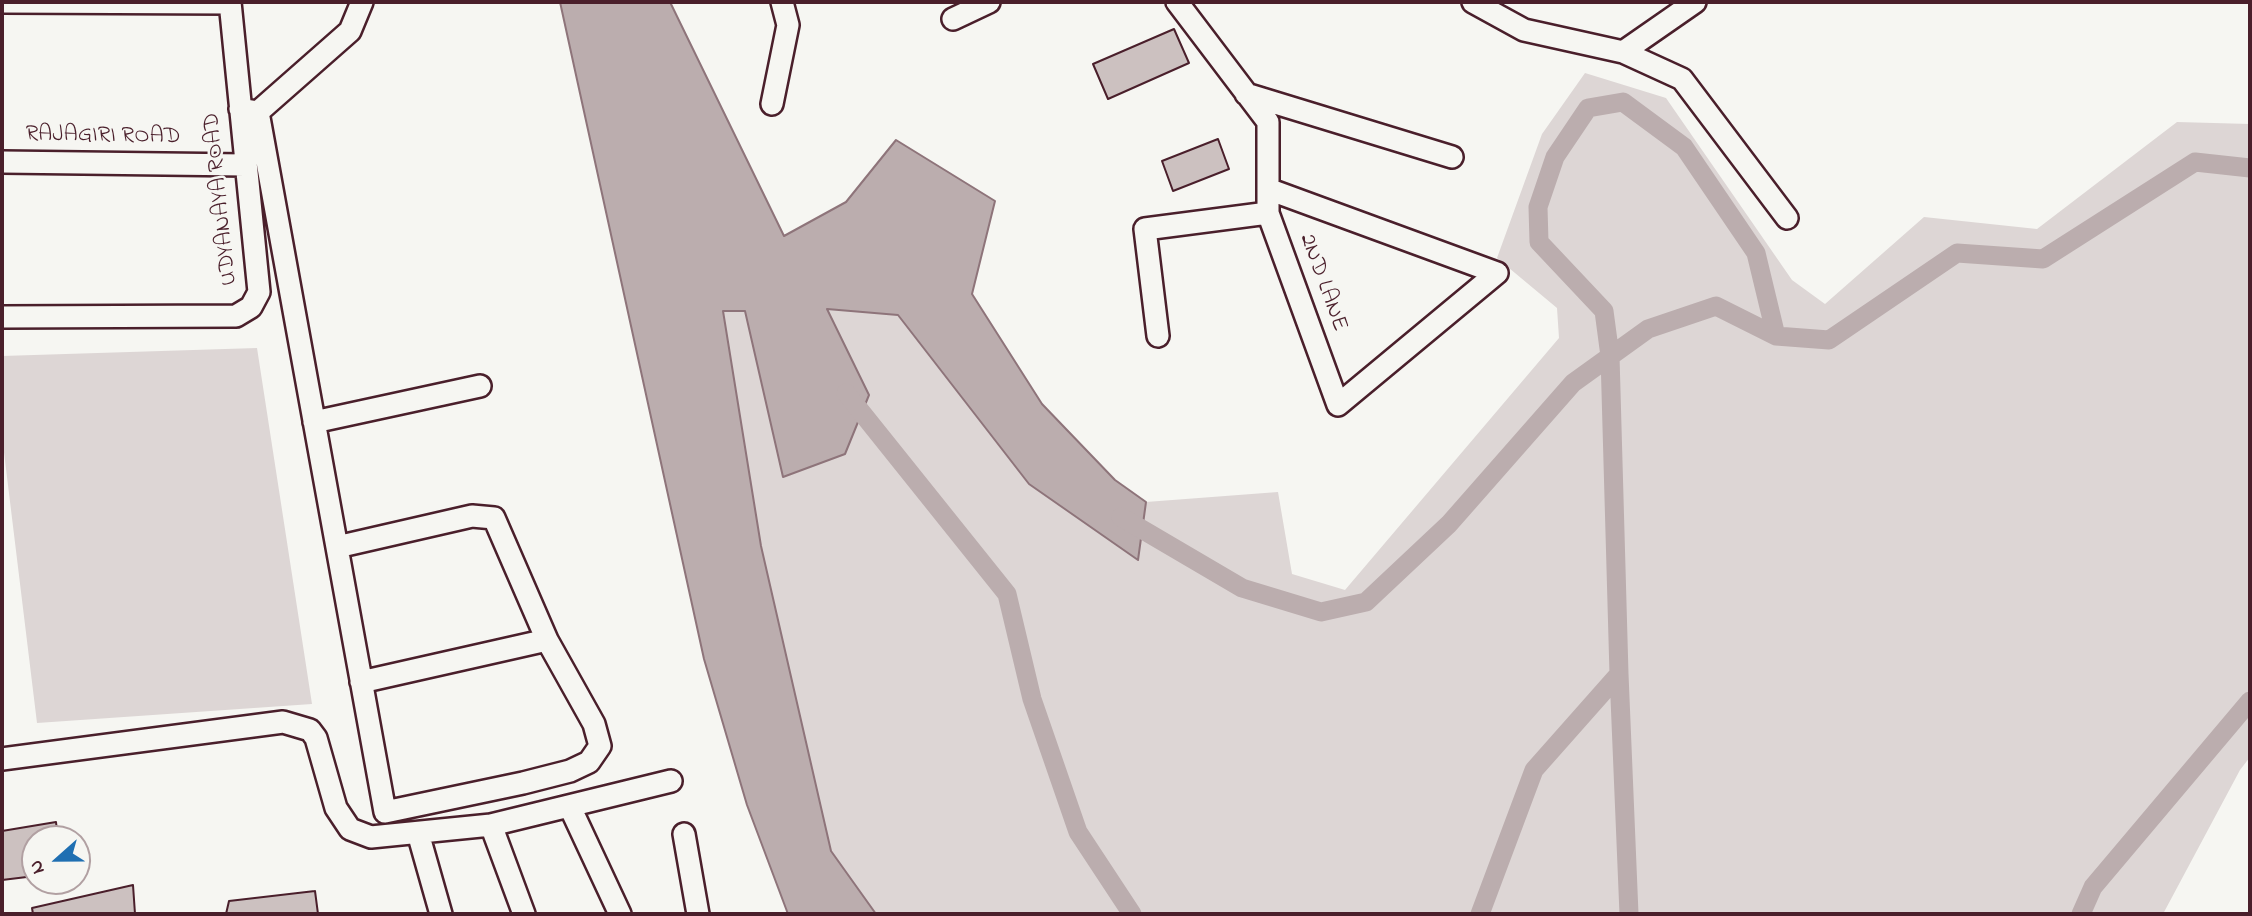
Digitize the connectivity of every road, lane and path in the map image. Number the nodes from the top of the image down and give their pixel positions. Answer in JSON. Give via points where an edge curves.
{"nodes":[{"id":1,"x":2,"y":2,"type":"edge"},
{"id":2,"x":230,"y":2,"type":"edge"},
{"id":3,"x":362,"y":2,"type":"edge"},
{"id":4,"x":782,"y":2,"type":"edge"},
{"id":5,"x":989,"y":2,"type":"edge"},
{"id":6,"x":1177,"y":2,"type":"edge"},
{"id":7,"x":1473,"y":2,"type":"edge"},
{"id":8,"x":1695,"y":2,"type":"edge"},
{"id":9,"x":953,"y":19,"type":"dead end"},
{"id":10,"x":1623,"y":52,"type":"junction"},
{"id":11,"x":1246,"y":94,"type":"junction"},
{"id":12,"x":772,"y":104,"type":"dead end"},
{"id":13,"x":249,"y":111,"type":"junction"},
{"id":14,"x":1452,"y":157,"type":"dead end"},
{"id":15,"x":2,"y":162,"type":"edge"},
{"id":16,"x":245,"y":165,"type":"junction"},
{"id":17,"x":1268,"y":189,"type":"junction"},
{"id":18,"x":1268,"y":214,"type":"junction"},
{"id":19,"x":1787,"y":218,"type":"dead end"},
{"id":20,"x":2,"y":317,"type":"edge"},
{"id":21,"x":1158,"y":336,"type":"dead end"},
{"id":22,"x":480,"y":386,"type":"dead end"},
{"id":23,"x":314,"y":422,"type":"junction"},
{"id":24,"x":337,"y":547,"type":"junction"},
{"id":25,"x":547,"y":640,"type":"junction"},
{"id":26,"x":361,"y":682,"type":"junction"},
{"id":27,"x":2,"y":759,"type":"edge"},
{"id":28,"x":671,"y":781,"type":"dead end"},
{"id":29,"x":570,"y":807,"type":"junction"},
{"id":30,"x":491,"y":825,"type":"junction"},
{"id":31,"x":418,"y":833,"type":"junction"},
{"id":32,"x":684,"y":834,"type":"dead end"},
{"id":33,"x":442,"y":914,"type":"edge"},
{"id":34,"x":524,"y":914,"type":"edge"},
{"id":35,"x":620,"y":914,"type":"edge"},
{"id":36,"x":698,"y":914,"type":"edge"}],
"edges":[{"from":1,"to":2,"type":"street"},
{"from":2,"to":13,"type":"street","name":"UDYANAYA ROAD"},
{"from":3,"to":13,"type":"street","via":[[350,31]]},
{"from":4,"to":12,"type":"street","via":[[788,25]]},
{"from":5,"to":9,"type":"street"},
{"from":6,"to":11,"type":"street","name":"2ND LANE"},
{"from":7,"to":10,"type":"street","via":[[1524,30]]},
{"from":8,"to":10,"type":"street"},
{"from":10,"to":19,"type":"street","via":[[1682,79]]},
{"from":11,"to":14,"type":"street"},
{"from":11,"to":17,"type":"street","name":"2ND LANE","via":[[1268,122]]},
{"from":13,"to":16,"type":"street","name":"UDYANAYA ROAD"},
{"from":13,"to":23,"type":"street"},
{"from":15,"to":16,"type":"street","name":"RAJAGIRI ROAD"},
{"from":16,"to":20,"type":"street","name":"UDYANAYA ROAD","via":[[259,292],[251,307],[236,316]]},
{"from":17,"to":18,"type":"street","name":"2ND LANE"},
{"from":17,"to":18,"type":"street","name":"2ND LANE","via":[[1497,273],[1338,405]]},
{"from":18,"to":21,"type":"street","via":[[1145,229]]},
{"from":22,"to":23,"type":"street"},
{"from":23,"to":24,"type":"street"},
{"from":24,"to":25,"type":"street","via":[[472,516],[495,518]]},
{"from":24,"to":26,"type":"street"},
{"from":25,"to":26,"type":"street"},
{"from":25,"to":26,"type":"street","via":[[594,724],[600,746],[589,762],[523,783],[385,812]]},
{"from":27,"to":31,"type":"street","via":[[283,722],[310,730],[316,738],[336,808],[350,829],[371,837]]},
{"from":28,"to":29,"type":"street"},
{"from":29,"to":30,"type":"street"},
{"from":29,"to":35,"type":"street"},
{"from":30,"to":31,"type":"street"},
{"from":30,"to":34,"type":"street"},
{"from":31,"to":33,"type":"street"},
{"from":32,"to":36,"type":"street"}]}
